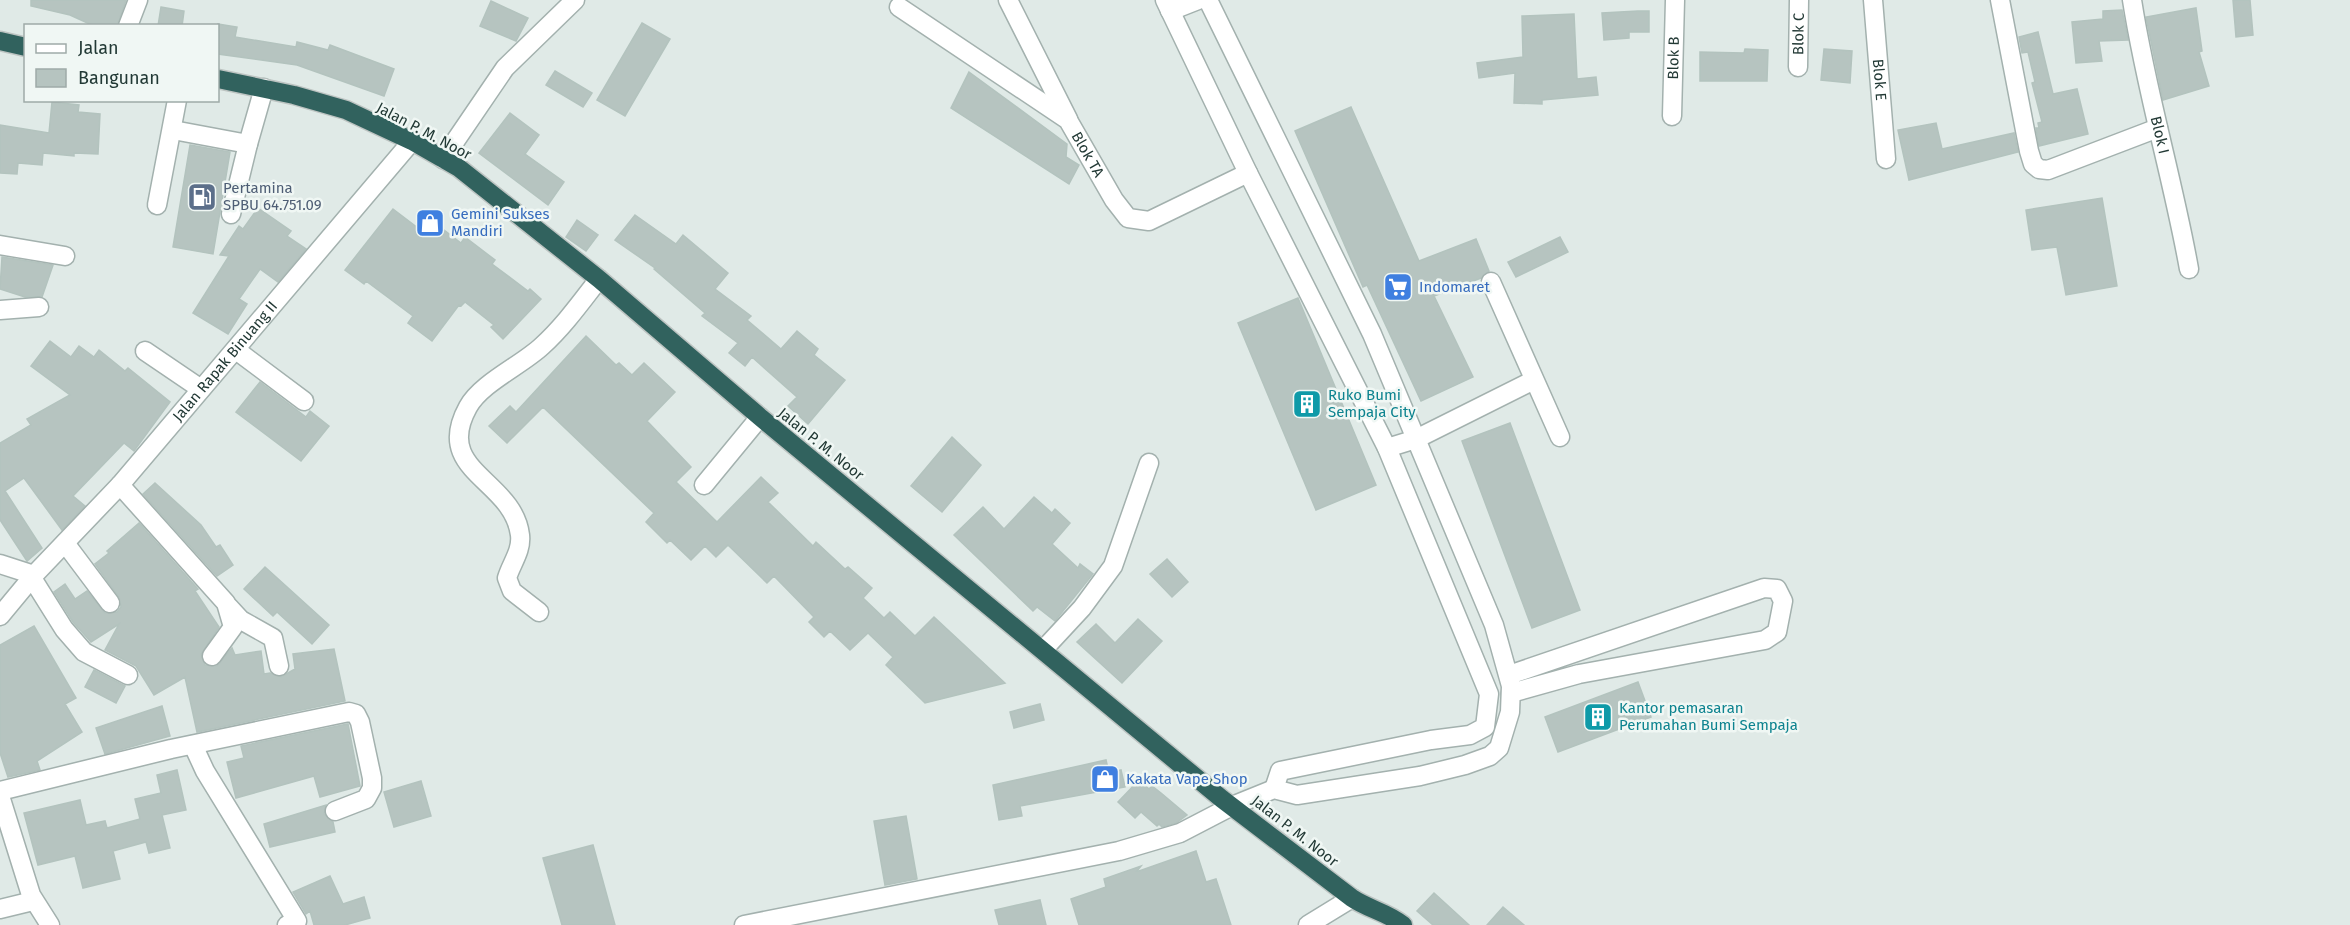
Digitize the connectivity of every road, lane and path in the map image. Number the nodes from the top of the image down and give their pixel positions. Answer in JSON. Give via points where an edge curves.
{"nodes":[{"id":1,"x":138,"y":0,"type":"edge"},
{"id":2,"x":575,"y":0,"type":"edge"},
{"id":3,"x":1008,"y":0,"type":"edge"},
{"id":4,"x":1198,"y":0,"type":"edge"},
{"id":5,"x":1208,"y":0,"type":"edge"},
{"id":6,"x":1675,"y":0,"type":"edge"},
{"id":7,"x":1798,"y":0,"type":"edge"},
{"id":8,"x":1873,"y":0,"type":"edge"},
{"id":9,"x":2000,"y":0,"type":"edge"},
{"id":10,"x":2132,"y":0,"type":"edge"},
{"id":11,"x":1167,"y":6,"type":"edge"},
{"id":12,"x":899,"y":7,"type":"dead end"},
{"id":13,"x":129,"y":24,"type":"edge"},
{"id":14,"x":0,"y":41,"type":"edge"},
{"id":15,"x":24,"y":47,"type":"edge"},
{"id":16,"x":1798,"y":67,"type":"dead end"},
{"id":17,"x":219,"y":79,"type":"edge"},
{"id":18,"x":264,"y":88,"type":"junction"},
{"id":19,"x":177,"y":102,"type":"edge"},
{"id":20,"x":1672,"y":116,"type":"dead end"},
{"id":21,"x":1068,"y":120,"type":"junction"},
{"id":22,"x":2158,"y":128,"type":"junction"},
{"id":23,"x":173,"y":129,"type":"junction"},
{"id":24,"x":412,"y":141,"type":"junction"},
{"id":25,"x":248,"y":144,"type":"junction"},
{"id":26,"x":443,"y":159,"type":"junction"},
{"id":27,"x":1886,"y":159,"type":"dead end"},
{"id":28,"x":1248,"y":173,"type":"junction"},
{"id":29,"x":157,"y":205,"type":"dead end"},
{"id":30,"x":231,"y":214,"type":"dead end"},
{"id":31,"x":0,"y":245,"type":"edge"},
{"id":32,"x":65,"y":256,"type":"dead end"},
{"id":33,"x":2189,"y":269,"type":"dead end"},
{"id":34,"x":598,"y":279,"type":"junction"},
{"id":35,"x":1491,"y":282,"type":"dead end"},
{"id":36,"x":39,"y":307,"type":"dead end"},
{"id":37,"x":0,"y":310,"type":"edge"},
{"id":38,"x":236,"y":350,"type":"junction"},
{"id":39,"x":145,"y":351,"type":"dead end"},
{"id":40,"x":1534,"y":380,"type":"junction"},
{"id":41,"x":201,"y":389,"type":"junction"},
{"id":42,"x":304,"y":401,"type":"dead end"},
{"id":43,"x":760,"y":417,"type":"junction"},
{"id":44,"x":1560,"y":437,"type":"dead end"},
{"id":45,"x":1416,"y":439,"type":"junction"},
{"id":46,"x":1387,"y":448,"type":"junction"},
{"id":47,"x":1149,"y":464,"type":"dead end"},
{"id":48,"x":120,"y":485,"type":"junction"},
{"id":49,"x":704,"y":485,"type":"dead end"},
{"id":50,"x":65,"y":543,"type":"junction"},
{"id":51,"x":0,"y":564,"type":"edge"},
{"id":52,"x":29,"y":582,"type":"junction"},
{"id":53,"x":110,"y":603,"type":"dead end"},
{"id":54,"x":226,"y":603,"type":"junction"},
{"id":55,"x":4,"y":611,"type":"edge"},
{"id":56,"x":539,"y":612,"type":"dead end"},
{"id":57,"x":1043,"y":650,"type":"junction"},
{"id":58,"x":212,"y":656,"type":"dead end"},
{"id":59,"x":279,"y":666,"type":"dead end"},
{"id":60,"x":128,"y":675,"type":"dead end"},
{"id":61,"x":1510,"y":684,"type":"junction"},
{"id":62,"x":1485,"y":726,"type":"junction"},
{"id":63,"x":1507,"y":730,"type":"junction"},
{"id":64,"x":183,"y":747,"type":"junction"},
{"id":65,"x":1274,"y":789,"type":"junction"},
{"id":66,"x":0,"y":791,"type":"edge"},
{"id":67,"x":0,"y":796,"type":"edge"},
{"id":68,"x":1232,"y":806,"type":"junction"},
{"id":69,"x":335,"y":811,"type":"dead end"},
{"id":70,"x":33,"y":901,"type":"junction"},
{"id":71,"x":1359,"y":903,"type":"junction"},
{"id":72,"x":0,"y":909,"type":"edge"},
{"id":73,"x":50,"y":925,"type":"edge"},
{"id":74,"x":287,"y":925,"type":"edge"},
{"id":75,"x":744,"y":925,"type":"edge"},
{"id":76,"x":1308,"y":925,"type":"edge"},
{"id":77,"x":1374,"y":925,"type":"edge"},
{"id":78,"x":1403,"y":925,"type":"edge"}],
"edges":[{"from":1,"to":13,"type":"street"},
{"from":2,"to":26,"type":"street","via":[[506,68]]},
{"from":3,"to":21,"type":"street"},
{"from":4,"to":11,"type":"street"},
{"from":5,"to":45,"type":"street","via":[[1372,334]]},
{"from":6,"to":20,"type":"street","name":"Blok B"},
{"from":7,"to":16,"type":"street","name":"Blok C"},
{"from":8,"to":27,"type":"street","name":"Blok E"},
{"from":9,"to":22,"type":"street","via":[[2029,151],[2039,170]]},
{"from":10,"to":22,"type":"street","name":"Blok I"},
{"from":11,"to":28,"type":"street"},
{"from":12,"to":21,"type":"street","name":"Blok TA"},
{"from":14,"to":15,"type":"highway"},
{"from":17,"to":18,"type":"highway","name":"Jalan P. M. Noor"},
{"from":18,"to":24,"type":"highway","name":"Jalan P. M. Noor","via":[[346,110]]},
{"from":18,"to":25,"type":"street"},
{"from":19,"to":23,"type":"street"},
{"from":21,"to":28,"type":"street","name":"Blok TA","via":[[1128,218],[1149,221]]},
{"from":22,"to":33,"type":"street","name":"Blok I","via":[[2175,191]]},
{"from":23,"to":25,"type":"street"},
{"from":23,"to":29,"type":"street"},
{"from":24,"to":26,"type":"highway","name":"Jalan P. M. Noor"},
{"from":24,"to":38,"type":"street","name":"Jalan Rapak Binuang II"},
{"from":25,"to":30,"type":"street"},
{"from":26,"to":34,"type":"highway","name":"Jalan P. M. Noor"},
{"from":28,"to":46,"type":"street"},
{"from":31,"to":32,"type":"street"},
{"from":34,"to":43,"type":"highway","name":"Jalan P. M. Noor"},
{"from":34,"to":56,"type":"street","via":[[542,347],[469,405],[459,429],[458,448],[466,461],[510,507],[517,521],[521,537],[507,578],[512,591]]},
{"from":35,"to":40,"type":"street"},
{"from":36,"to":37,"type":"street"},
{"from":38,"to":41,"type":"street","name":"Jalan Rapak Binuang II"},
{"from":38,"to":42,"type":"street"},
{"from":39,"to":41,"type":"street"},
{"from":40,"to":44,"type":"street"},
{"from":40,"to":45,"type":"street"},
{"from":41,"to":48,"type":"street","name":"Jalan Rapak Binuang II"},
{"from":43,"to":49,"type":"street"},
{"from":43,"to":57,"type":"highway","name":"Jalan P. M. Noor"},
{"from":45,"to":46,"type":"street"},
{"from":45,"to":61,"type":"street","via":[[1494,625]]},
{"from":46,"to":62,"type":"street","via":[[1480,668],[1489,694]]},
{"from":47,"to":57,"type":"street","via":[[1113,566],[1082,608]]},
{"from":48,"to":50,"type":"street","name":"Jalan Rapak Binuang II"},
{"from":48,"to":54,"type":"street"},
{"from":50,"to":52,"type":"street","name":"Jalan Rapak Binuang II"},
{"from":50,"to":53,"type":"street"},
{"from":51,"to":52,"type":"street"},
{"from":52,"to":55,"type":"street","name":"Jalan Rapak Binuang II"},
{"from":52,"to":60,"type":"street","via":[[84,652]]},
{"from":54,"to":58,"type":"street","via":[[233,627]]},
{"from":54,"to":59,"type":"street","via":[[241,620],[273,638]]},
{"from":57,"to":68,"type":"highway","name":"Jalan P. M. Noor"},
{"from":61,"to":61,"type":"street","via":[[1764,588],[1777,589],[1783,601],[1777,632],[1765,640]]},
{"from":61,"to":63,"type":"street"},
{"from":62,"to":63,"type":"street"},
{"from":62,"to":65,"type":"street","via":[[1470,735],[1280,771]]},
{"from":63,"to":65,"type":"street","via":[[1499,748],[1490,756],[1465,765],[1297,795]]},
{"from":64,"to":66,"type":"street"},
{"from":64,"to":69,"type":"street","via":[[348,711],[356,714],[372,788],[366,799]]},
{"from":64,"to":74,"type":"street","via":[[205,771],[297,921]]},
{"from":65,"to":68,"type":"street"},
{"from":67,"to":70,"type":"street"},
{"from":68,"to":71,"type":"highway","name":"Jalan P. M. Noor"},
{"from":68,"to":75,"type":"street","via":[[1180,833],[1119,851]]},
{"from":70,"to":72,"type":"street"},
{"from":70,"to":73,"type":"street"},
{"from":71,"to":76,"type":"street"},
{"from":71,"to":77,"type":"highway","name":"Jalan P. M. Noor"},
{"from":71,"to":78,"type":"highway","name":"Jalan P. M. Noor"}]}
